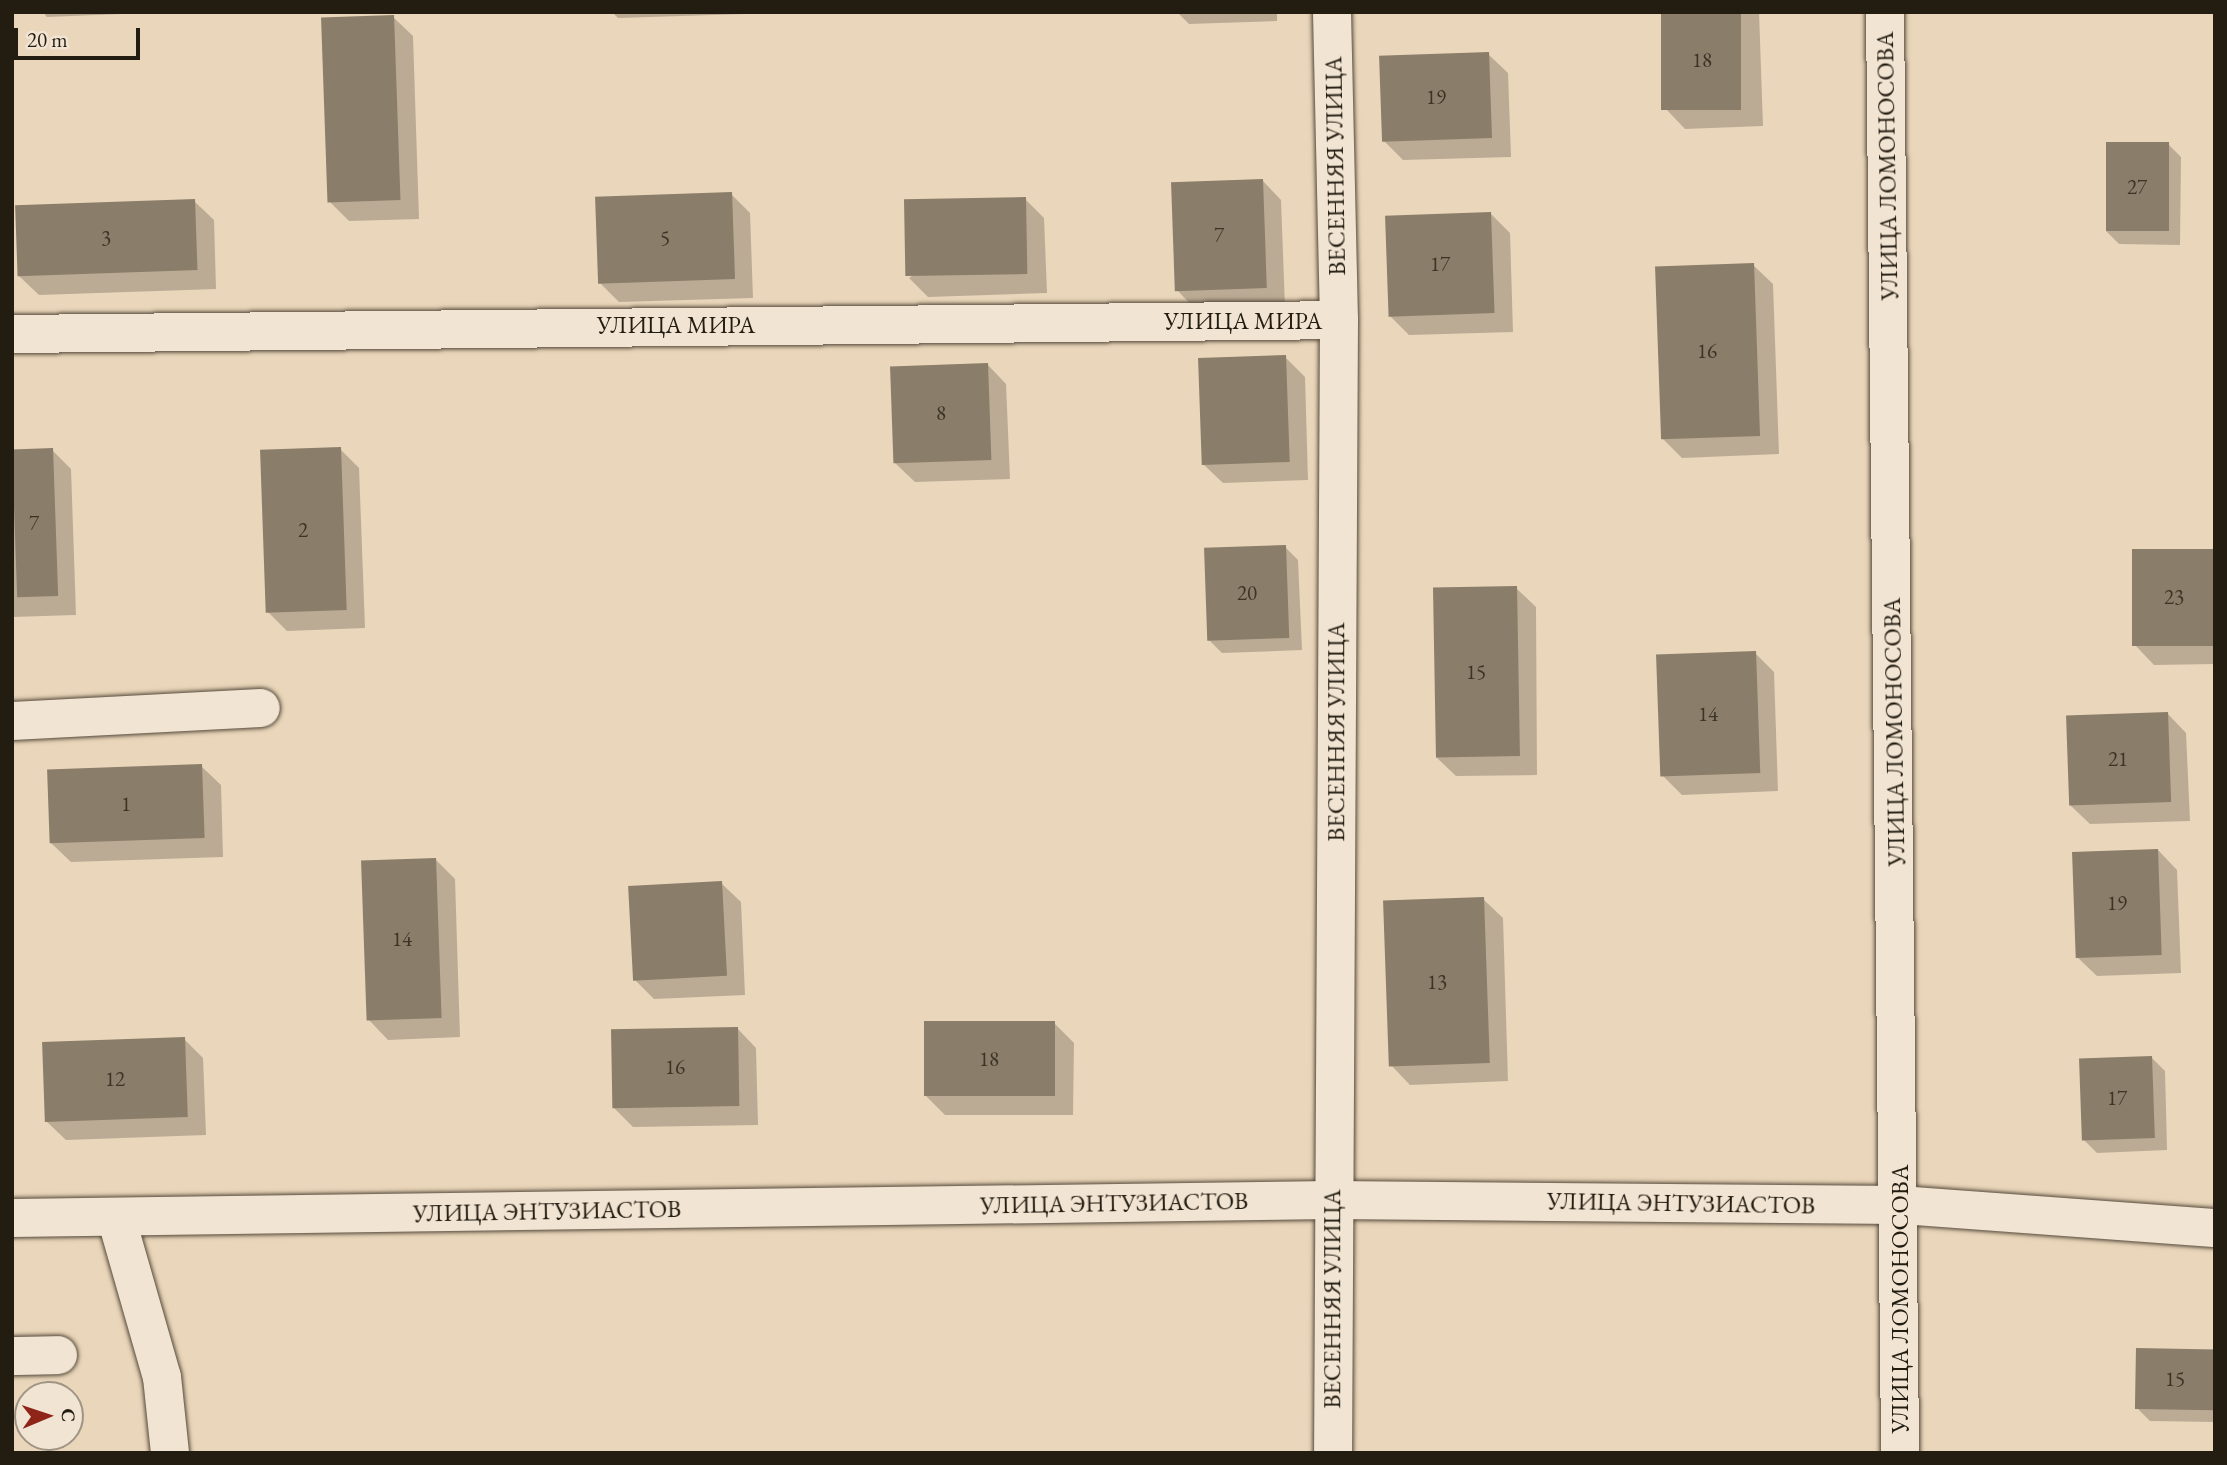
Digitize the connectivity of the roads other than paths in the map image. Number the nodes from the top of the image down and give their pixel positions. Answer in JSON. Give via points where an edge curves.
{"nodes":[{"id":1,"x":1332,"y":12,"type":"edge"},
{"id":2,"x":1885,"y":12,"type":"edge"},
{"id":3,"x":1339,"y":320,"type":"junction"},
{"id":4,"x":12,"y":334,"type":"edge"},
{"id":5,"x":261,"y":708,"type":"dead end"},
{"id":6,"x":12,"y":721,"type":"edge"},
{"id":7,"x":1331,"y":1200,"type":"junction"},
{"id":8,"x":1900,"y":1205,"type":"junction"},
{"id":9,"x":116,"y":1217,"type":"junction"},
{"id":10,"x":12,"y":1218,"type":"edge"},
{"id":11,"x":2215,"y":1228,"type":"edge"},
{"id":12,"x":58,"y":1355,"type":"dead end"},
{"id":13,"x":12,"y":1356,"type":"edge"},
{"id":14,"x":170,"y":1453,"type":"edge"},
{"id":15,"x":1333,"y":1453,"type":"edge"},
{"id":16,"x":1900,"y":1453,"type":"edge"}],
"edges":[{"from":1,"to":3,"type":"street","name":"ВЕСЕННЯЯ УЛИЦА"},
{"from":2,"to":8,"type":"street","name":"УЛИЦА ЛОМОНОСОВА"},
{"from":3,"to":4,"type":"street","name":"УЛИЦА МИРА"},
{"from":3,"to":7,"type":"street","name":"ВЕСЕННЯЯ УЛИЦА"},
{"from":5,"to":6,"type":"street"},
{"from":7,"to":8,"type":"street","name":"УЛИЦА ЭНТУЗИАСТОВ"},
{"from":7,"to":9,"type":"street","name":"УЛИЦА ЭНТУЗИАСТОВ"},
{"from":7,"to":15,"type":"street","name":"ВЕСЕННЯЯ УЛИЦА"},
{"from":8,"to":11,"type":"street","name":"УЛИЦА ЭНТУЗИАСТОВ"},
{"from":8,"to":16,"type":"street","name":"УЛИЦА ЛОМОНОСОВА"},
{"from":9,"to":10,"type":"street","name":"УЛИЦА ЭНТУЗИАСТОВ"},
{"from":9,"to":14,"type":"street","via":[[162,1377]]},
{"from":12,"to":13,"type":"street"}]}
